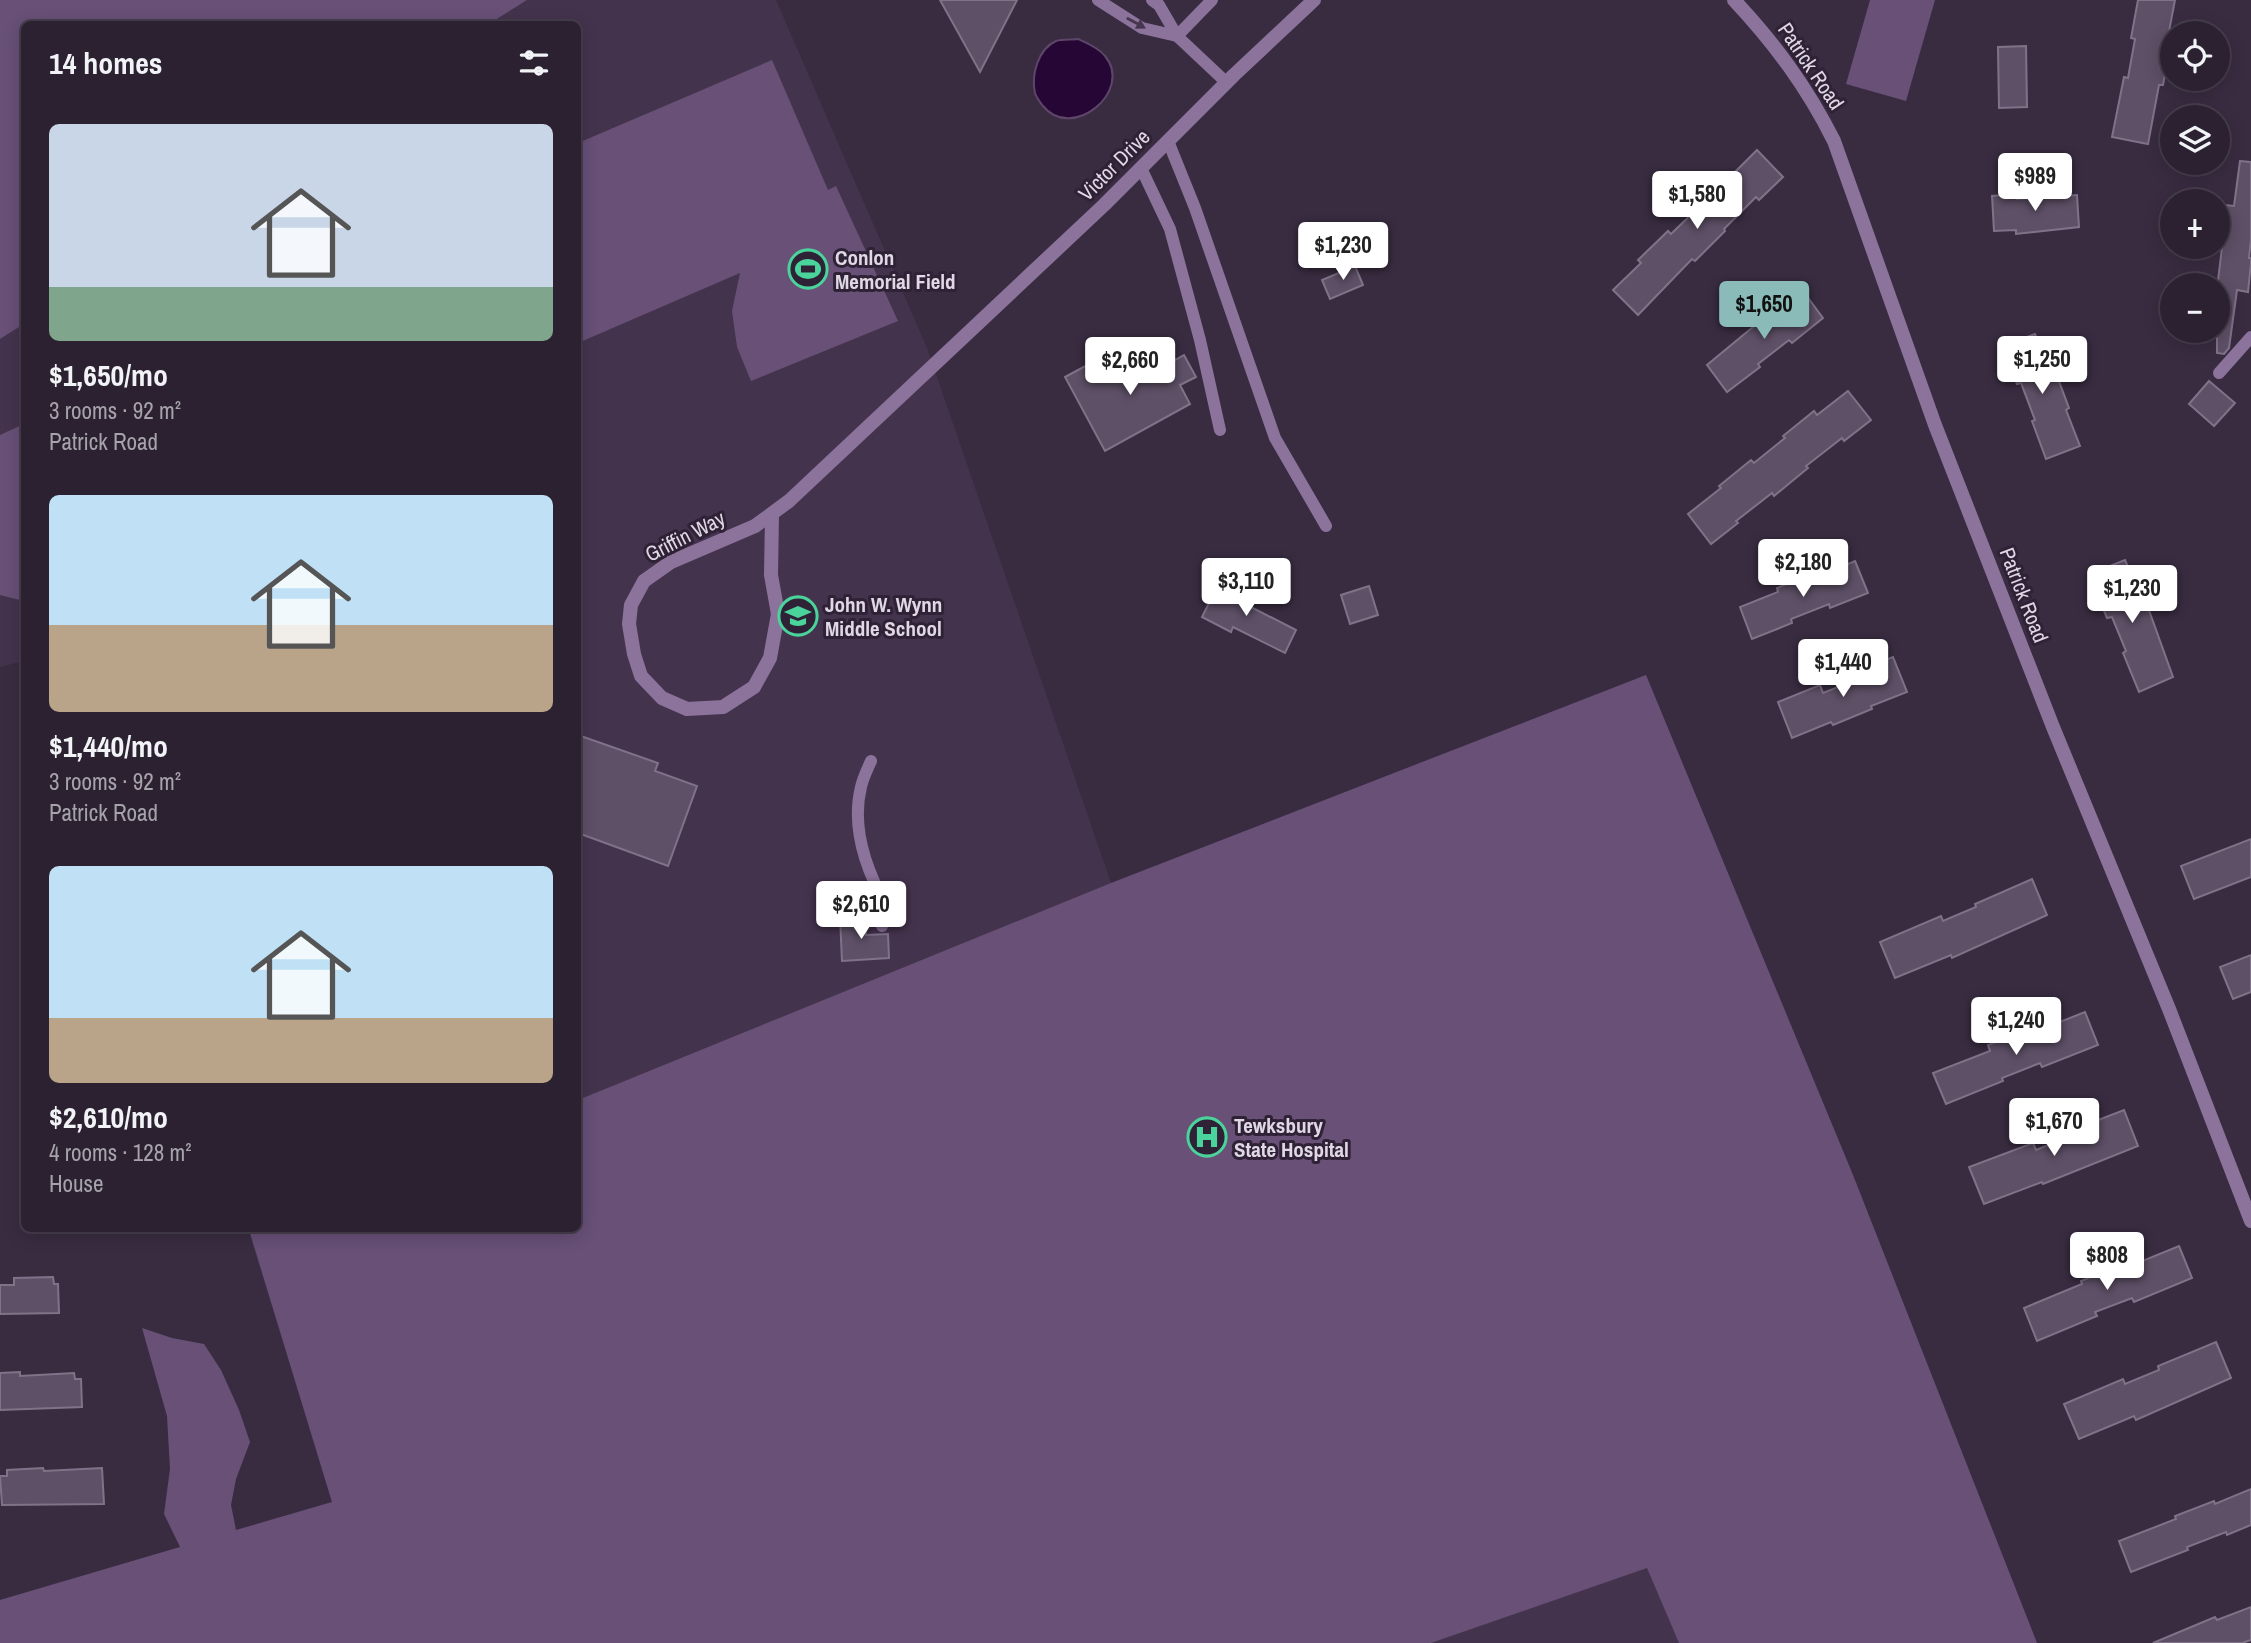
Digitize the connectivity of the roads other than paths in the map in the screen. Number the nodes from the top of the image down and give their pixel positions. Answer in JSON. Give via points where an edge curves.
{"nodes":[{"id":1,"x":1098,"y":0,"type":"edge"},
{"id":2,"x":1152,"y":0,"type":"edge"},
{"id":3,"x":1212,"y":0,"type":"edge"},
{"id":4,"x":1314,"y":0,"type":"edge"},
{"id":5,"x":1734,"y":0,"type":"edge"},
{"id":6,"x":1177,"y":36,"type":"junction"},
{"id":7,"x":1227,"y":83,"type":"junction"},
{"id":8,"x":1168,"y":141,"type":"junction"},
{"id":9,"x":1141,"y":168,"type":"junction"},
{"id":10,"x":2251,"y":337,"type":"edge"},
{"id":11,"x":942,"y":358,"type":"joint"},
{"id":12,"x":2219,"y":373,"type":"dead end"},
{"id":13,"x":1220,"y":430,"type":"dead end"},
{"id":14,"x":772,"y":515,"type":"junction"},
{"id":15,"x":1326,"y":526,"type":"dead end"},
{"id":16,"x":871,"y":761,"type":"dead end"},
{"id":17,"x":882,"y":926,"type":"dead end"},
{"id":18,"x":2251,"y":1221,"type":"edge"}],
"edges":[{"from":1,"to":6,"type":"lane","one_way":true,"via":[[1142,28]]},
{"from":2,"to":6,"type":"lane","via":[[1160,5]]},
{"from":3,"to":6,"type":"lane"},
{"from":4,"to":7,"type":"street","name":"Victor Drive"},
{"from":5,"to":18,"type":"street","name":"Patrick Road","via":[[1770,39],[1834,141],[1935,425]]},
{"from":6,"to":7,"type":"lane"},
{"from":7,"to":8,"type":"street","name":"Victor Drive"},
{"from":8,"to":9,"type":"street","name":"Victor Drive"},
{"from":8,"to":15,"type":"lane","via":[[1275,438]]},
{"from":9,"to":11,"type":"street","name":"Victor Drive"},
{"from":9,"to":13,"type":"lane","via":[[1170,229]]},
{"from":10,"to":12,"type":"lane"},
{"from":11,"to":14,"type":"street","name":"Griffin Way"},
{"from":14,"to":14,"type":"street","name":"Griffin Way","via":[[671,562],[644,581],[631,605],[629,624],[641,676],[662,698],[687,709],[723,707],[754,687],[770,658],[778,614],[771,575]]},
{"from":16,"to":17,"type":"lane","via":[[861,784],[858,825],[873,883],[887,907]]}]}
